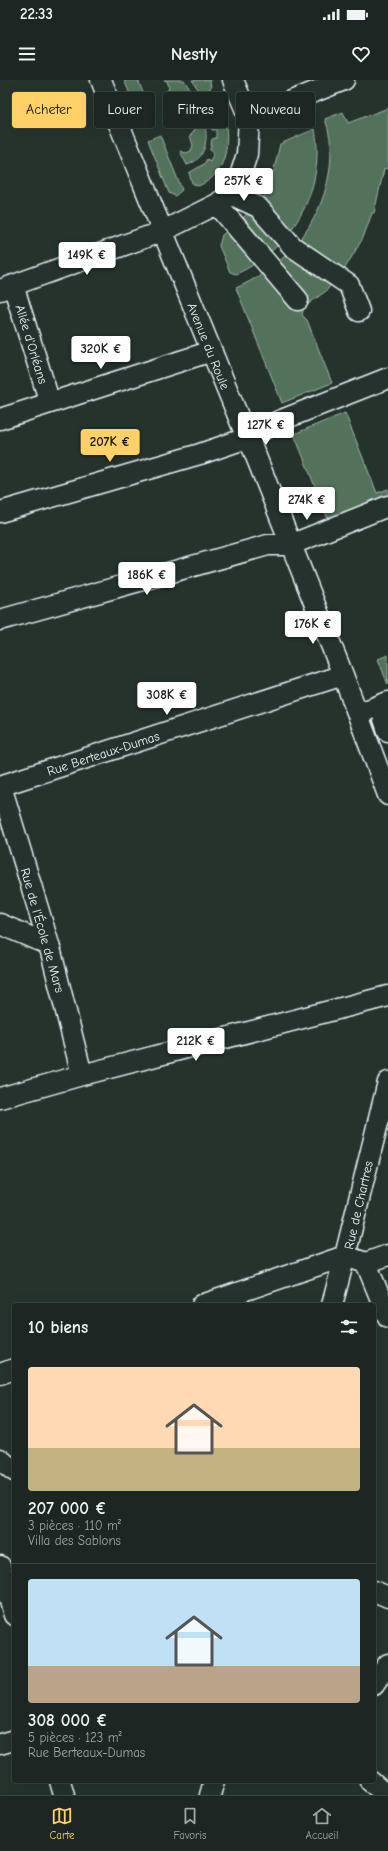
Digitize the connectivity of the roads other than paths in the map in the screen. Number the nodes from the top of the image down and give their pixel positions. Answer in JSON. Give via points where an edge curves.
{"nodes":[{"id":1,"x":101,"y":80,"type":"edge"},
{"id":2,"x":234,"y":80,"type":"edge"},
{"id":3,"x":344,"y":80,"type":"edge"},
{"id":4,"x":239,"y":92,"type":"edge"},
{"id":5,"x":314,"y":92,"type":"edge"},
{"id":6,"x":248,"y":128,"type":"edge"},
{"id":7,"x":224,"y":199,"type":"junction"},
{"id":8,"x":163,"y":231,"type":"junction"},
{"id":9,"x":6,"y":288,"type":"edge"},
{"id":10,"x":298,"y":300,"type":"dead end"},
{"id":11,"x":359,"y":311,"type":"dead end"},
{"id":12,"x":212,"y":351,"type":"junction"},
{"id":13,"x":388,"y":378,"type":"edge"},
{"id":14,"x":50,"y":403,"type":"junction"},
{"id":15,"x":0,"y":419,"type":"edge"},
{"id":16,"x":247,"y":438,"type":"junction"},
{"id":17,"x":388,"y":506,"type":"edge"},
{"id":18,"x":0,"y":512,"type":"edge"},
{"id":19,"x":290,"y":545,"type":"junction"},
{"id":20,"x":0,"y":620,"type":"edge"},
{"id":21,"x":343,"y":676,"type":"junction"},
{"id":22,"x":358,"y":714,"type":"junction"},
{"id":23,"x":386,"y":717,"type":"edge"},
{"id":24,"x":0,"y":786,"type":"edge"},
{"id":25,"x":388,"y":795,"type":"edge"},
{"id":26,"x":0,"y":924,"type":"edge"},
{"id":27,"x":49,"y":945,"type":"junction"},
{"id":28,"x":388,"y":996,"type":"edge"},
{"id":29,"x":82,"y":1075,"type":"junction"},
{"id":30,"x":388,"y":1082,"type":"edge"},
{"id":31,"x":0,"y":1098,"type":"edge"},
{"id":32,"x":388,"y":1255,"type":"edge"},
{"id":33,"x":345,"y":1256,"type":"junction"},
{"id":34,"x":366,"y":1263,"type":"junction"},
{"id":35,"x":208,"y":1303,"type":"edge"},
{"id":36,"x":333,"y":1303,"type":"edge"},
{"id":37,"x":388,"y":1317,"type":"edge"},
{"id":38,"x":12,"y":1370,"type":"edge"},
{"id":39,"x":0,"y":1374,"type":"edge"},
{"id":40,"x":0,"y":1459,"type":"edge"},
{"id":41,"x":12,"y":1470,"type":"edge"},
{"id":42,"x":0,"y":1566,"type":"edge"},
{"id":43,"x":376,"y":1592,"type":"edge"},
{"id":44,"x":388,"y":1597,"type":"edge"},
{"id":45,"x":12,"y":1608,"type":"edge"},
{"id":46,"x":388,"y":1664,"type":"edge"},
{"id":47,"x":376,"y":1682,"type":"edge"},
{"id":48,"x":12,"y":1741,"type":"edge"},
{"id":49,"x":0,"y":1744,"type":"edge"},
{"id":50,"x":61,"y":1783,"type":"edge"},
{"id":51,"x":213,"y":1783,"type":"edge"},
{"id":52,"x":372,"y":1783,"type":"edge"},
{"id":53,"x":64,"y":1795,"type":"edge"},
{"id":54,"x":210,"y":1795,"type":"edge"},
{"id":55,"x":386,"y":1795,"type":"edge"}],
"edges":[{"from":1,"to":8,"type":"street","name":"Avenue du Roule"},
{"from":2,"to":4,"type":"street"},
{"from":3,"to":5,"type":"street"},
{"from":6,"to":7,"type":"street","via":[[247,154],[240,176]]},
{"from":7,"to":8,"type":"street"},
{"from":7,"to":10,"type":"street"},
{"from":7,"to":11,"type":"street","via":[[258,207],[293,247],[349,285]]},
{"from":8,"to":9,"type":"street"},
{"from":8,"to":12,"type":"street","name":"Avenue du Roule"},
{"from":9,"to":14,"type":"street","name":"Allée d'Orléans"},
{"from":12,"to":14,"type":"street"},
{"from":12,"to":16,"type":"street","name":"Avenue du Roule"},
{"from":13,"to":16,"type":"street","via":[[279,421]]},
{"from":14,"to":15,"type":"street"},
{"from":16,"to":18,"type":"street"},
{"from":16,"to":19,"type":"street","name":"Avenue du Roule"},
{"from":17,"to":19,"type":"street"},
{"from":19,"to":20,"type":"street","via":[[268,545]]},
{"from":19,"to":21,"type":"street","name":"Avenue du Roule"},
{"from":21,"to":22,"type":"street","name":"Avenue du Roule"},
{"from":21,"to":24,"type":"street","name":"Rue Berteaux-Dumas"},
{"from":22,"to":23,"type":"street"},
{"from":22,"to":25,"type":"street","name":"Avenue du Roule"},
{"from":24,"to":27,"type":"street","name":"Rue de l'École de Mars"},
{"from":26,"to":27,"type":"street"},
{"from":27,"to":29,"type":"street","name":"Rue de l'École de Mars"},
{"from":28,"to":29,"type":"street"},
{"from":29,"to":31,"type":"street"},
{"from":30,"to":33,"type":"street","name":"Rue de Chartres"},
{"from":32,"to":34,"type":"street"},
{"from":33,"to":34,"type":"street"},
{"from":33,"to":35,"type":"street"},
{"from":33,"to":36,"type":"street","name":"Rue de Chartres"},
{"from":34,"to":37,"type":"street"},
{"from":38,"to":39,"type":"street"},
{"from":40,"to":41,"type":"street"},
{"from":42,"to":45,"type":"street"},
{"from":43,"to":44,"type":"street"},
{"from":46,"to":47,"type":"street"},
{"from":48,"to":49,"type":"street"},
{"from":50,"to":53,"type":"street"},
{"from":51,"to":54,"type":"street"},
{"from":52,"to":55,"type":"street"}]}
